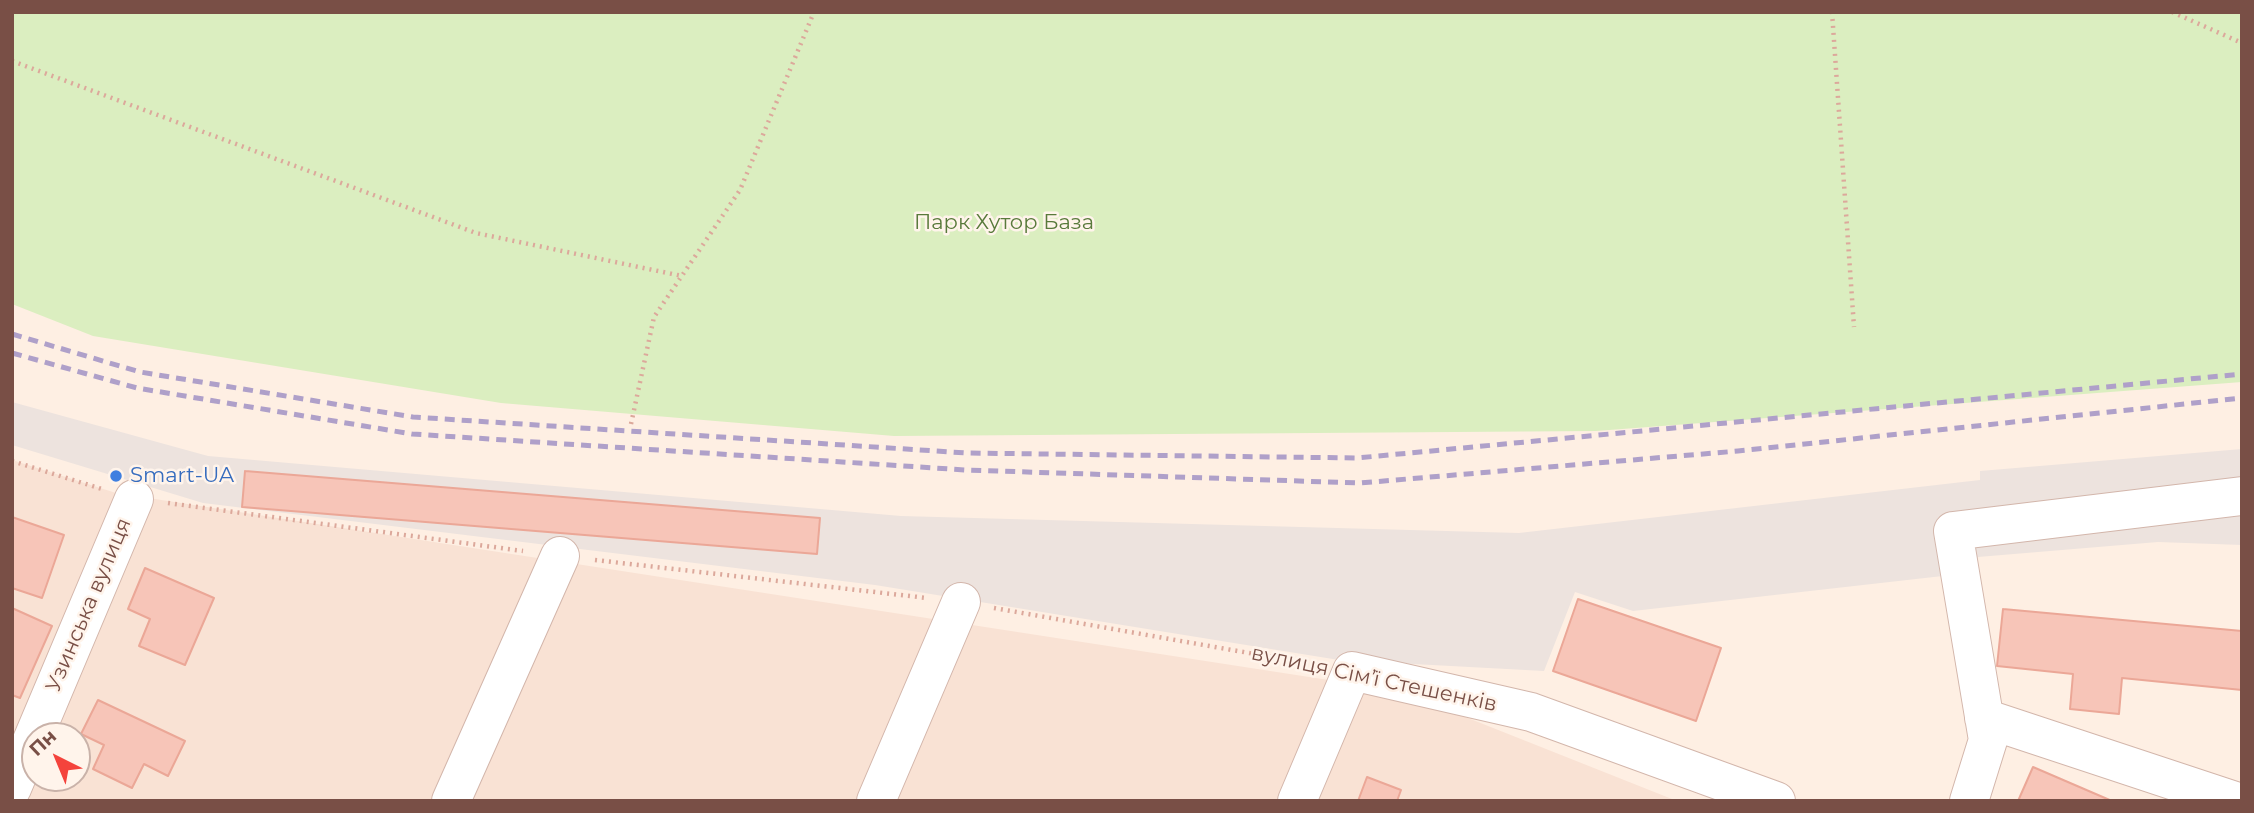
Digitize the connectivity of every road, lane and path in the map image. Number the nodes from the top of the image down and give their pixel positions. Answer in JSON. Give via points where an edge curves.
{"nodes":[{"id":1,"x":814,"y":12,"type":"edge"},
{"id":2,"x":1832,"y":12,"type":"edge"},
{"id":3,"x":2172,"y":12,"type":"edge"},
{"id":4,"x":2242,"y":43,"type":"edge"},
{"id":5,"x":12,"y":61,"type":"edge"},
{"id":6,"x":682,"y":276,"type":"junction"},
{"id":7,"x":1854,"y":327,"type":"dead end"},
{"id":8,"x":631,"y":424,"type":"dead end"},
{"id":9,"x":12,"y":461,"type":"edge"},
{"id":10,"x":2242,"y":496,"type":"edge"},
{"id":11,"x":134,"y":499,"type":"joint"},
{"id":12,"x":560,"y":556,"type":"dead end"},
{"id":13,"x":961,"y":602,"type":"joint"},
{"id":14,"x":1352,"y":671,"type":"junction"},
{"id":15,"x":1984,"y":718,"type":"junction"},
{"id":16,"x":12,"y":788,"type":"edge"},
{"id":17,"x":1719,"y":791,"type":"edge"},
{"id":18,"x":452,"y":801,"type":"edge"},
{"id":19,"x":876,"y":801,"type":"edge"},
{"id":20,"x":1297,"y":801,"type":"edge"},
{"id":21,"x":1776,"y":801,"type":"edge"},
{"id":22,"x":1969,"y":801,"type":"edge"},
{"id":23,"x":2235,"y":801,"type":"edge"}],
"edges":[{"from":1,"to":6,"type":"path","via":[[740,190]]},
{"from":2,"to":7,"type":"path"},
{"from":3,"to":4,"type":"path"},
{"from":5,"to":6,"type":"path","via":[[477,233]]},
{"from":6,"to":8,"type":"path","via":[[654,317]]},
{"from":9,"to":11,"type":"path"},
{"from":10,"to":15,"type":"street","via":[[1953,531]]},
{"from":11,"to":16,"type":"street","name":"Узинська вулиця"},
{"from":12,"to":18,"type":"street"},
{"from":13,"to":14,"type":"path","name":"вулиця Сімʼї Стешенків"},
{"from":13,"to":19,"type":"street"},
{"from":14,"to":17,"type":"street","name":"вулиця Сімʼї Стешенків","via":[[1531,712]]},
{"from":14,"to":20,"type":"street"},
{"from":15,"to":22,"type":"street","via":[[1988,740]]},
{"from":15,"to":23,"type":"street"},
{"from":17,"to":21,"type":"street","name":"вулиця Сімʼї Стешенків"}]}
